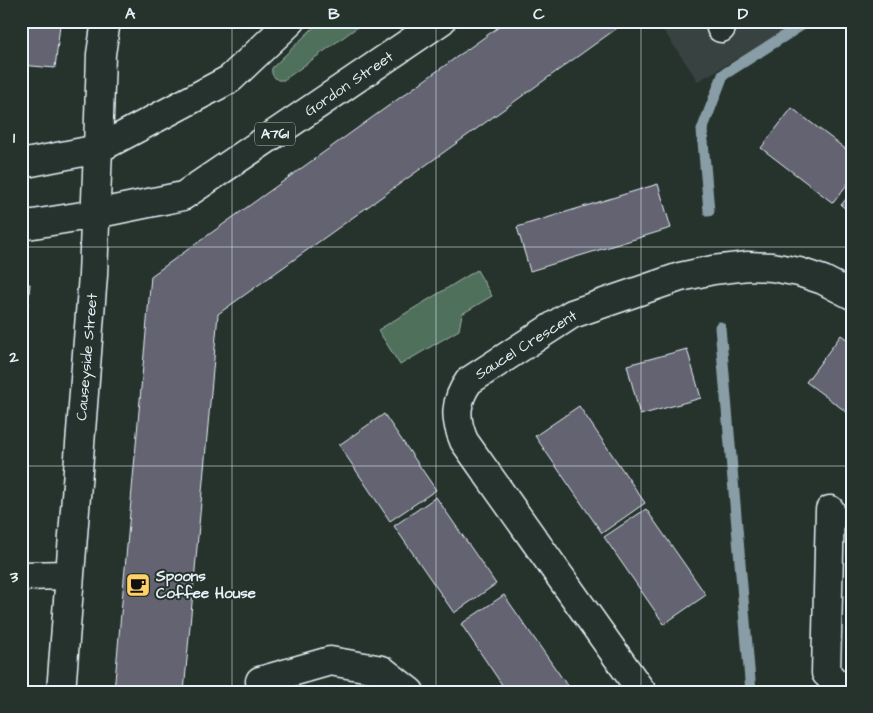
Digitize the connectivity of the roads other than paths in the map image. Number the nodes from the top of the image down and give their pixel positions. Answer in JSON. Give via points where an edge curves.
{"nodes":[{"id":1,"x":106,"y":21,"type":"edge"},
{"id":2,"x":291,"y":21,"type":"edge"},
{"id":3,"x":441,"y":21,"type":"edge"},
{"id":4,"x":98,"y":149,"type":"junction"},
{"id":5,"x":21,"y":164,"type":"edge"},
{"id":6,"x":95,"y":214,"type":"junction"},
{"id":7,"x":21,"y":226,"type":"edge"},
{"id":8,"x":852,"y":295,"type":"edge"},
{"id":9,"x":830,"y":510,"type":"dead end"},
{"id":10,"x":69,"y":575,"type":"junction"},
{"id":11,"x":21,"y":576,"type":"edge"},
{"id":12,"x":260,"y":680,"type":"dead end"},
{"id":13,"x":61,"y":692,"type":"edge"},
{"id":14,"x":410,"y":692,"type":"edge"},
{"id":15,"x":642,"y":692,"type":"edge"},
{"id":16,"x":846,"y":692,"type":"edge"}],
"edges":[{"from":1,"to":4,"type":"main road","name":"Causeyside Street","via":[[101,54]]},
{"from":2,"to":4,"type":"main road","via":[[230,79]]},
{"from":3,"to":6,"type":"main road","name":"Gordon Street","number":"A761","via":[[184,196]]},
{"from":4,"to":5,"type":"main road"},
{"from":4,"to":6,"type":"main road","name":"Causeyside Street"},
{"from":6,"to":7,"type":"main road","number":"A761"},
{"from":6,"to":10,"type":"main road","name":"Causeyside Street"},
{"from":8,"to":15,"type":"main road","name":"Saucel Crescent","via":[[815,277],[772,267],[748,266],[680,277],[572,314],[469,381],[461,393],[458,418],[464,441]]},
{"from":9,"to":16,"type":"main road","via":[[826,673]]},
{"from":10,"to":11,"type":"main road"},
{"from":10,"to":13,"type":"main road","name":"Causeyside Street"},
{"from":12,"to":14,"type":"main road","via":[[330,661],[382,670]]}]}
